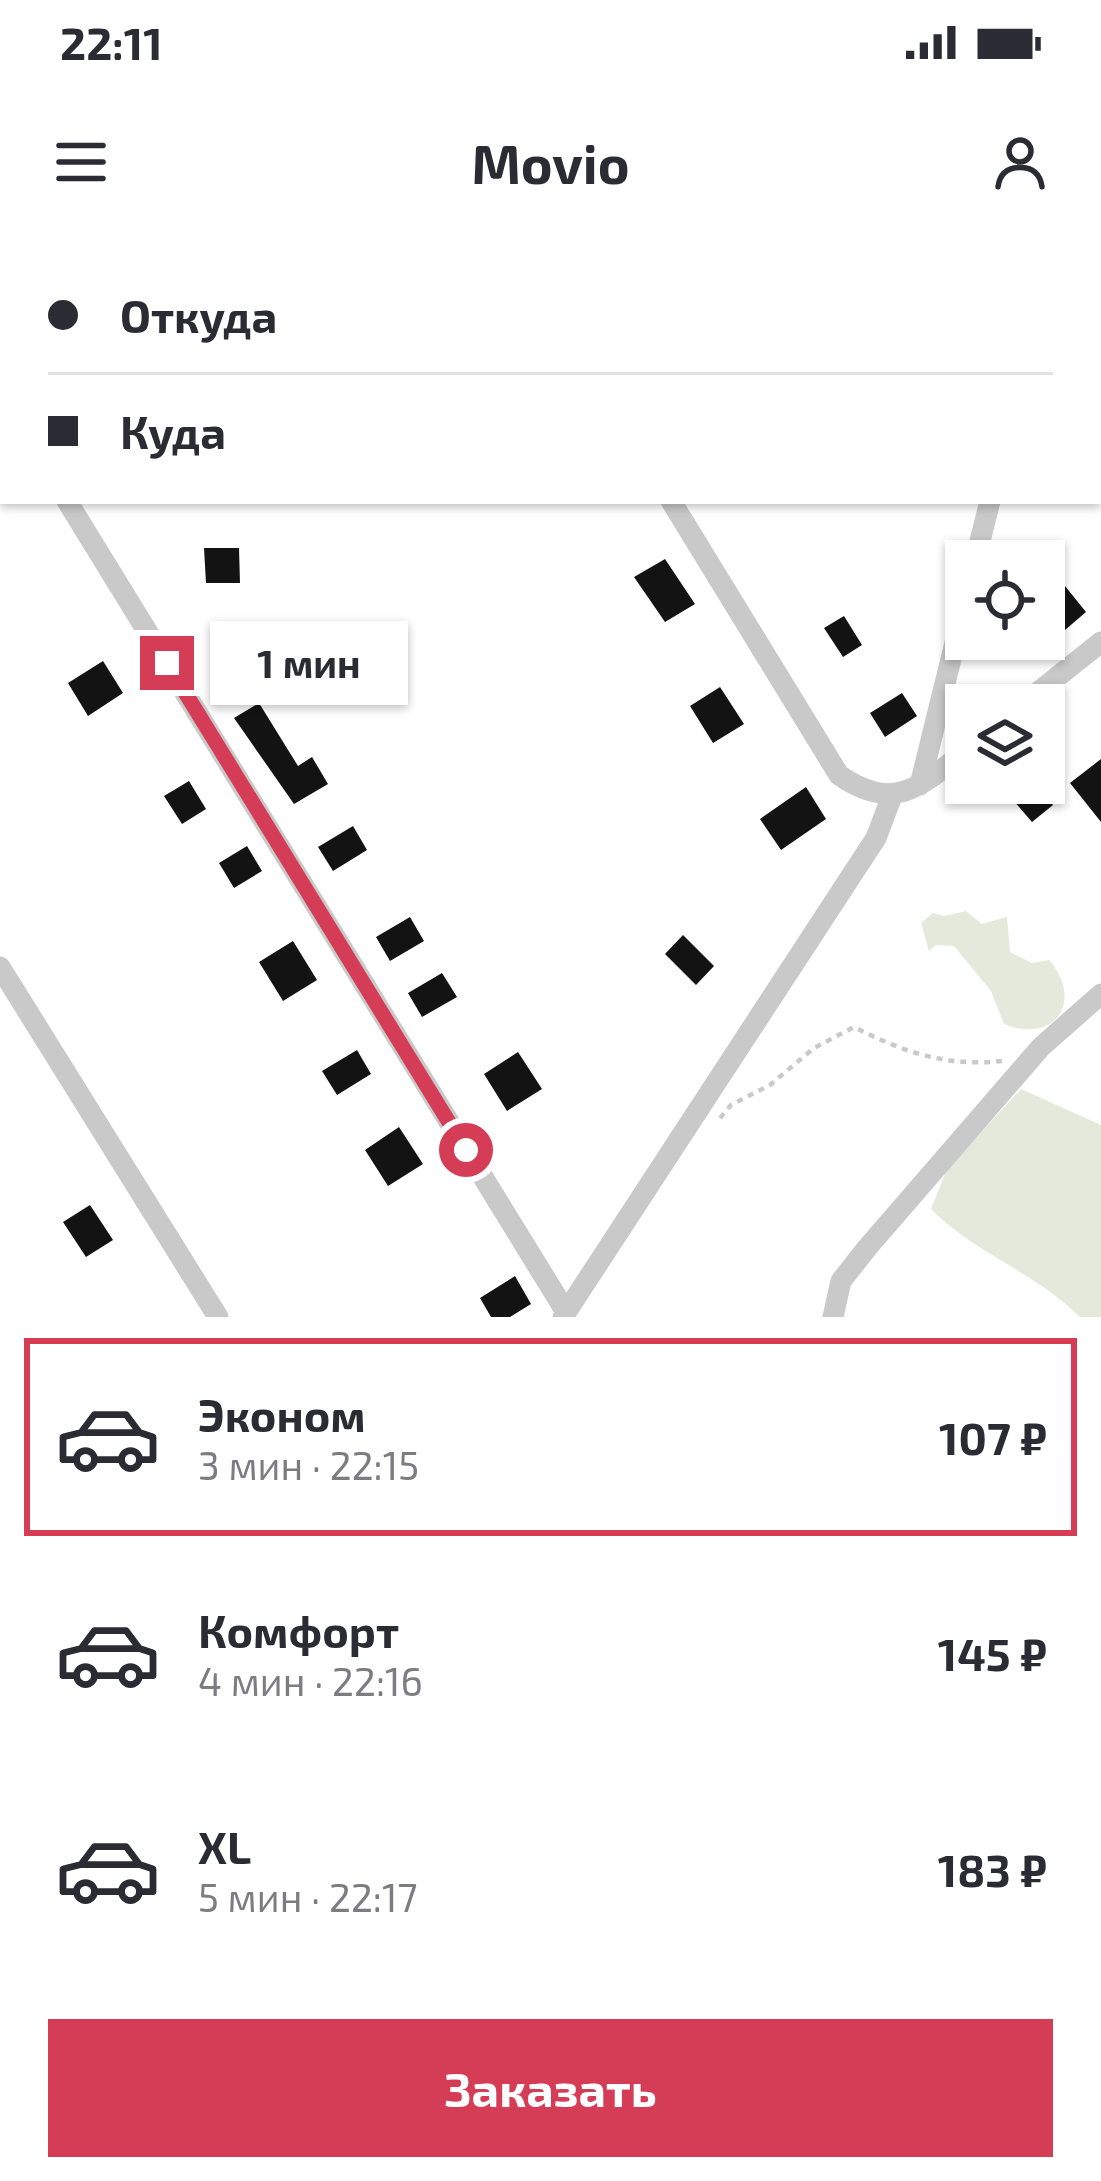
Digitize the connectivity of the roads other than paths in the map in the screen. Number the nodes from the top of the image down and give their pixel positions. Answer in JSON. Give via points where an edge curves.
{"nodes":[{"id":1,"x":69,"y":504,"type":"edge"},
{"id":2,"x":673,"y":504,"type":"edge"},
{"id":3,"x":989,"y":504,"type":"edge"},
{"id":4,"x":980,"y":540,"type":"edge"},
{"id":5,"x":1101,"y":642,"type":"edge"},
{"id":6,"x":951,"y":660,"type":"edge"},
{"id":7,"x":1048,"y":684,"type":"edge"},
{"id":8,"x":945,"y":766,"type":"edge"},
{"id":9,"x":920,"y":784,"type":"junction"},
{"id":10,"x":892,"y":796,"type":"junction"},
{"id":11,"x":0,"y":968,"type":"edge"},
{"id":12,"x":1101,"y":994,"type":"edge"},
{"id":13,"x":564,"y":1315,"type":"edge"},
{"id":14,"x":218,"y":1317,"type":"edge"},
{"id":15,"x":833,"y":1317,"type":"edge"}],
"edges":[{"from":1,"to":13,"type":"street"},
{"from":2,"to":10,"type":"street","via":[[839,775],[865,793]]},
{"from":3,"to":4,"type":"street"},
{"from":5,"to":7,"type":"street"},
{"from":6,"to":9,"type":"street"},
{"from":8,"to":9,"type":"street"},
{"from":9,"to":10,"type":"street"},
{"from":10,"to":13,"type":"street","via":[[875,838]]},
{"from":11,"to":14,"type":"street"},
{"from":12,"to":15,"type":"street","via":[[1032,1058],[841,1281]]}]}
